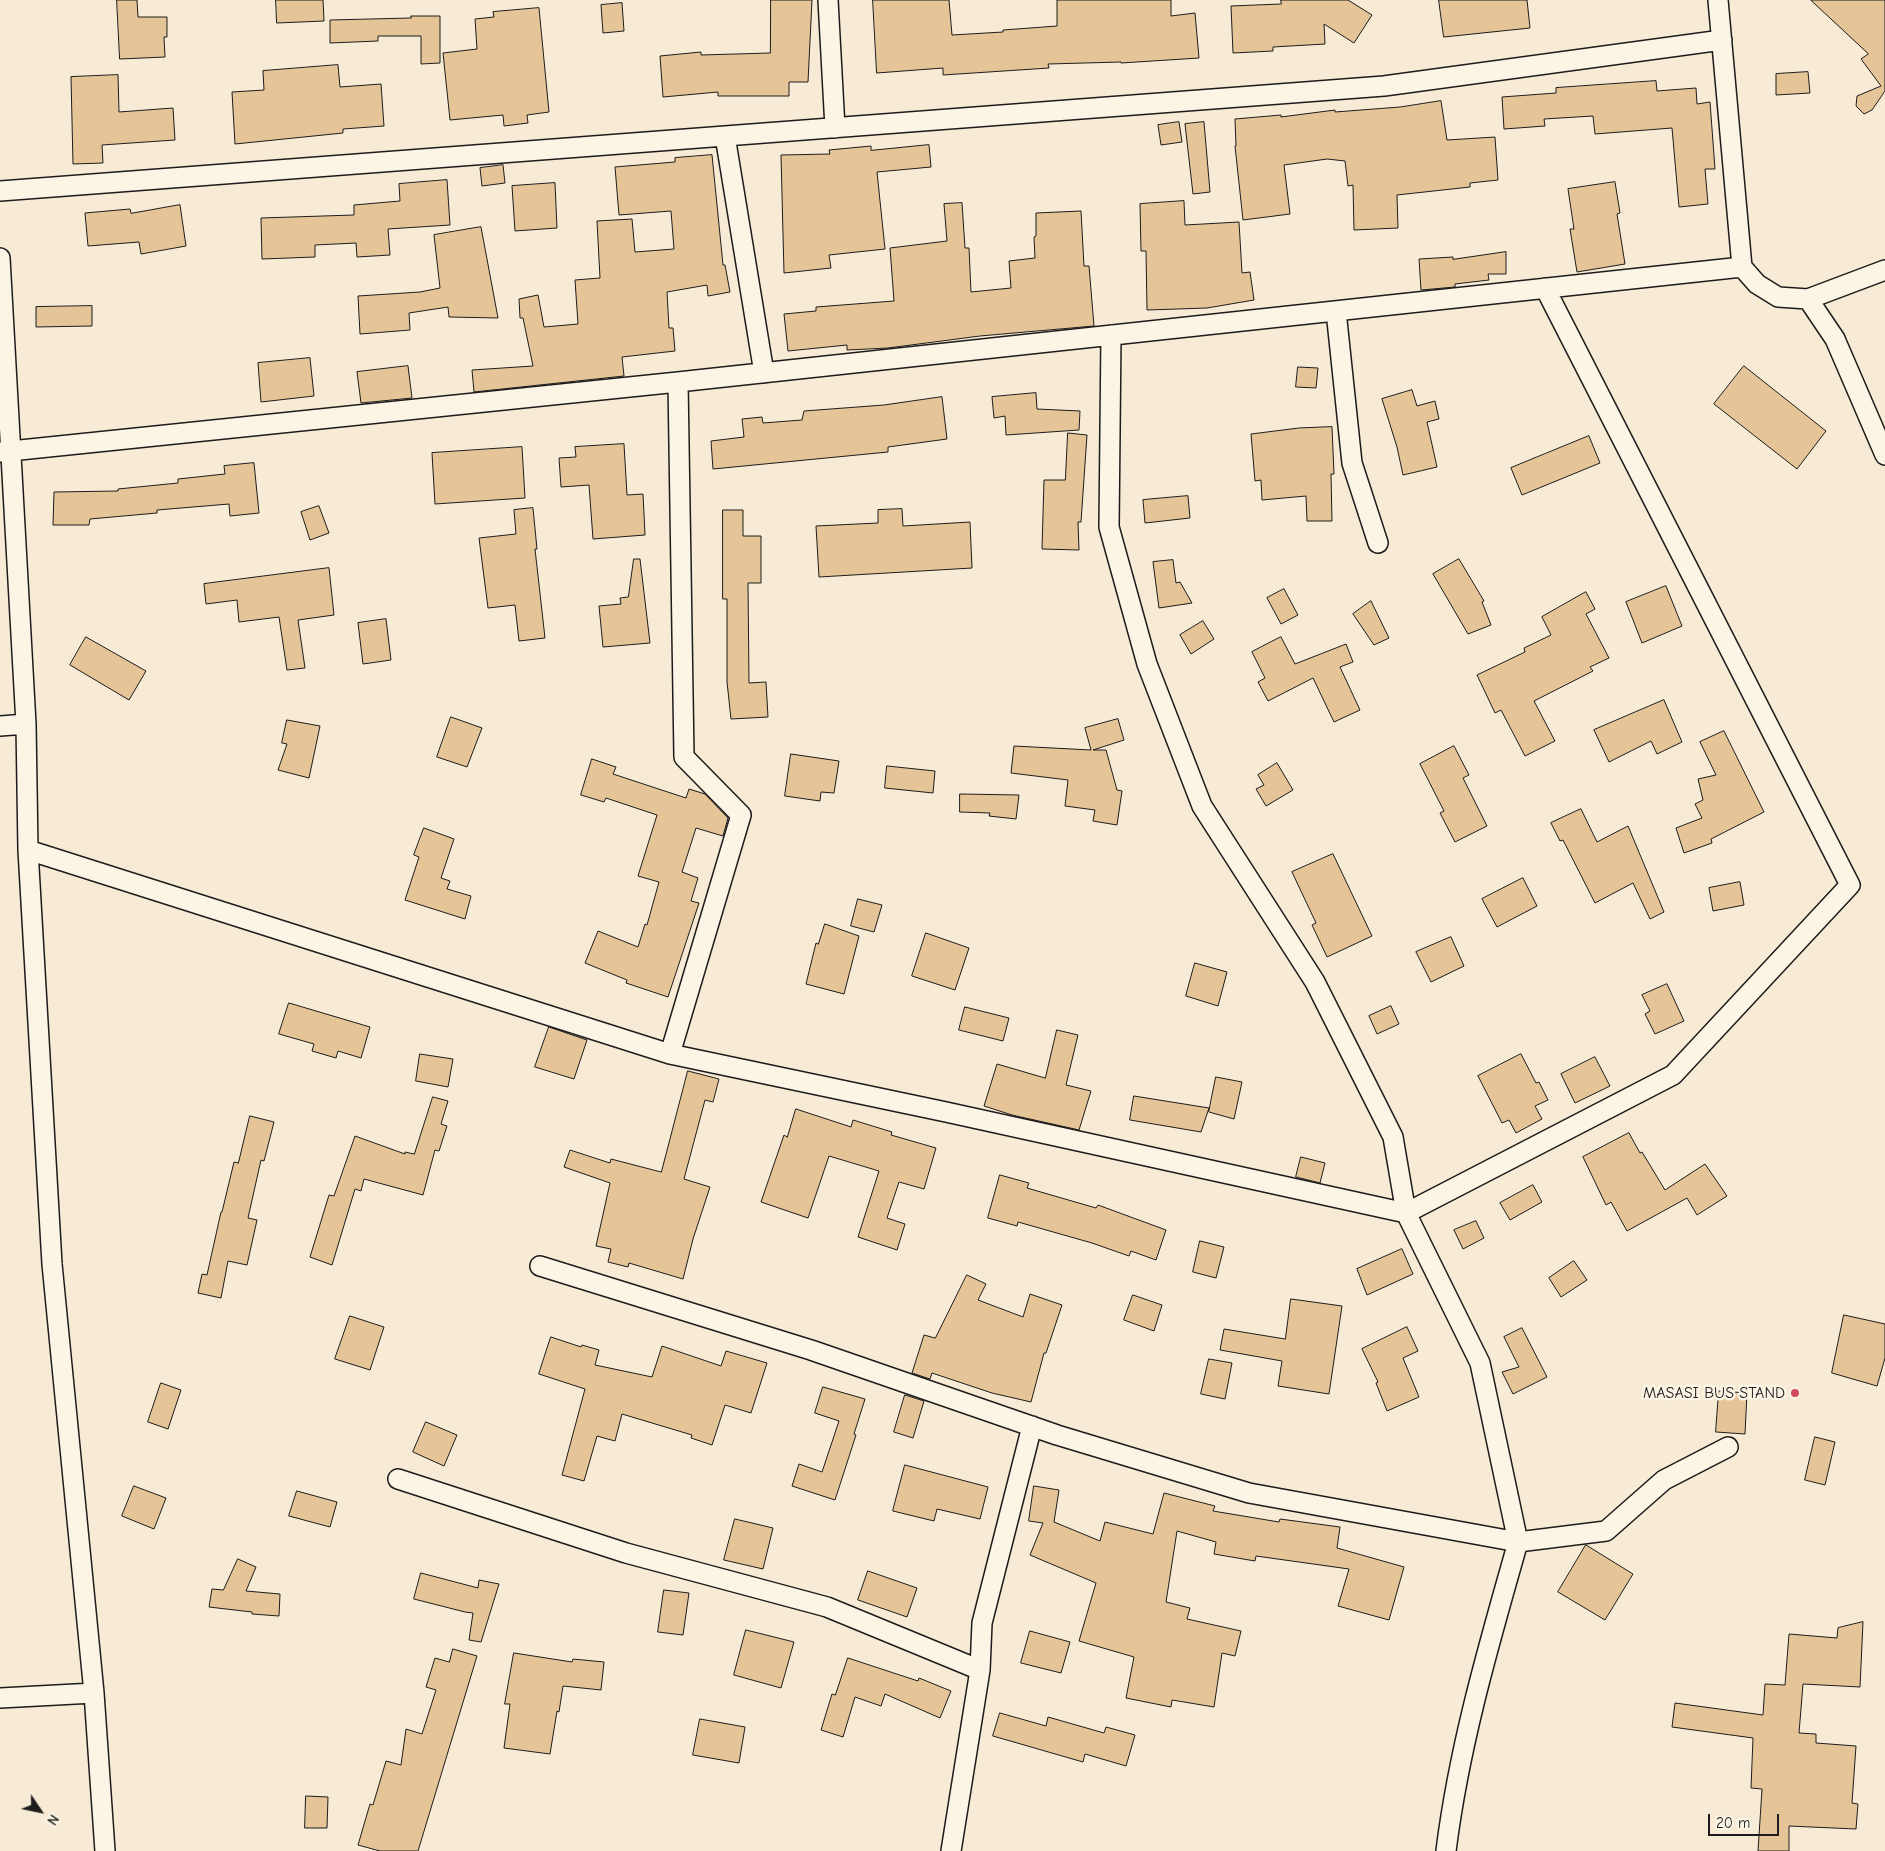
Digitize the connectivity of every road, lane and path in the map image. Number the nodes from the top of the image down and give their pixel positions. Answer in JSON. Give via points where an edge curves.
{"nodes":[{"id":1,"x":828,"y":0,"type":"edge"},
{"id":2,"x":1718,"y":0,"type":"edge"},
{"id":3,"x":1722,"y":40,"type":"junction"},
{"id":4,"x":835,"y":128,"type":"junction"},
{"id":5,"x":725,"y":136,"type":"junction"},
{"id":6,"x":0,"y":191,"type":"edge"},
{"id":7,"x":0,"y":258,"type":"edge"},
{"id":8,"x":1742,"y":266,"type":"junction"},
{"id":9,"x":1885,"y":270,"type":"edge"},
{"id":10,"x":1545,"y":288,"type":"junction"},
{"id":11,"x":1808,"y":299,"type":"junction"},
{"id":12,"x":1336,"y":311,"type":"junction"},
{"id":13,"x":1111,"y":336,"type":"junction"},
{"id":14,"x":764,"y":373,"type":"junction"},
{"id":15,"x":678,"y":382,"type":"junction"},
{"id":16,"x":5,"y":451,"type":"edge"},
{"id":17,"x":1885,"y":455,"type":"edge"},
{"id":18,"x":1378,"y":543,"type":"dead end"},
{"id":19,"x":26,"y":724,"type":"junction"},
{"id":20,"x":0,"y":726,"type":"edge"},
{"id":21,"x":28,"y":850,"type":"junction"},
{"id":22,"x":670,"y":1054,"type":"junction"},
{"id":23,"x":1406,"y":1213,"type":"junction"},
{"id":24,"x":540,"y":1266,"type":"dead end"},
{"id":25,"x":1032,"y":1426,"type":"junction"},
{"id":26,"x":1728,"y":1447,"type":"dead end"},
{"id":27,"x":398,"y":1479,"type":"dead end"},
{"id":28,"x":1518,"y":1542,"type":"junction"},
{"id":29,"x":980,"y":1670,"type":"junction"},
{"id":30,"x":94,"y":1693,"type":"junction"},
{"id":31,"x":0,"y":1698,"type":"edge"},
{"id":32,"x":104,"y":1851,"type":"edge"},
{"id":33,"x":951,"y":1851,"type":"edge"},
{"id":34,"x":1446,"y":1851,"type":"edge"}],
"edges":[{"from":1,"to":4,"type":"street"},
{"from":2,"to":3,"type":"street"},
{"from":3,"to":4,"type":"street","via":[[1384,86]]},
{"from":3,"to":8,"type":"street"},
{"from":4,"to":5,"type":"street"},
{"from":5,"to":6,"type":"street"},
{"from":5,"to":14,"type":"street"},
{"from":7,"to":16,"type":"street"},
{"from":8,"to":10,"type":"street"},
{"from":8,"to":11,"type":"street","via":[[1757,284],[1778,297]]},
{"from":9,"to":11,"type":"street"},
{"from":10,"to":12,"type":"street"},
{"from":10,"to":23,"type":"street","via":[[1850,885],[1673,1075]]},
{"from":11,"to":17,"type":"street","via":[[1835,339]]},
{"from":12,"to":13,"type":"street"},
{"from":12,"to":18,"type":"street","via":[[1352,463]]},
{"from":13,"to":14,"type":"street"},
{"from":13,"to":23,"type":"street","via":[[1110,527],[1147,664],[1202,806],[1315,982],[1393,1138]]},
{"from":14,"to":15,"type":"street"},
{"from":15,"to":16,"type":"street"},
{"from":15,"to":22,"type":"street","via":[[684,756],[741,815]]},
{"from":16,"to":19,"type":"street"},
{"from":19,"to":20,"type":"street"},
{"from":19,"to":21,"type":"street"},
{"from":21,"to":22,"type":"street"},
{"from":21,"to":30,"type":"street","via":[[52,1264]]},
{"from":22,"to":23,"type":"street"},
{"from":23,"to":28,"type":"street","via":[[1480,1363]]},
{"from":24,"to":25,"type":"street","via":[[810,1350]]},
{"from":25,"to":28,"type":"street","via":[[1249,1493]]},
{"from":25,"to":29,"type":"street","via":[[982,1623]]},
{"from":26,"to":28,"type":"street","via":[[1664,1480],[1606,1531]]},
{"from":27,"to":29,"type":"street","via":[[626,1553],[827,1607]]},
{"from":28,"to":34,"type":"street","via":[[1481,1672],[1452,1803]]},
{"from":29,"to":33,"type":"street"},
{"from":30,"to":31,"type":"street"},
{"from":30,"to":32,"type":"street"}]}
